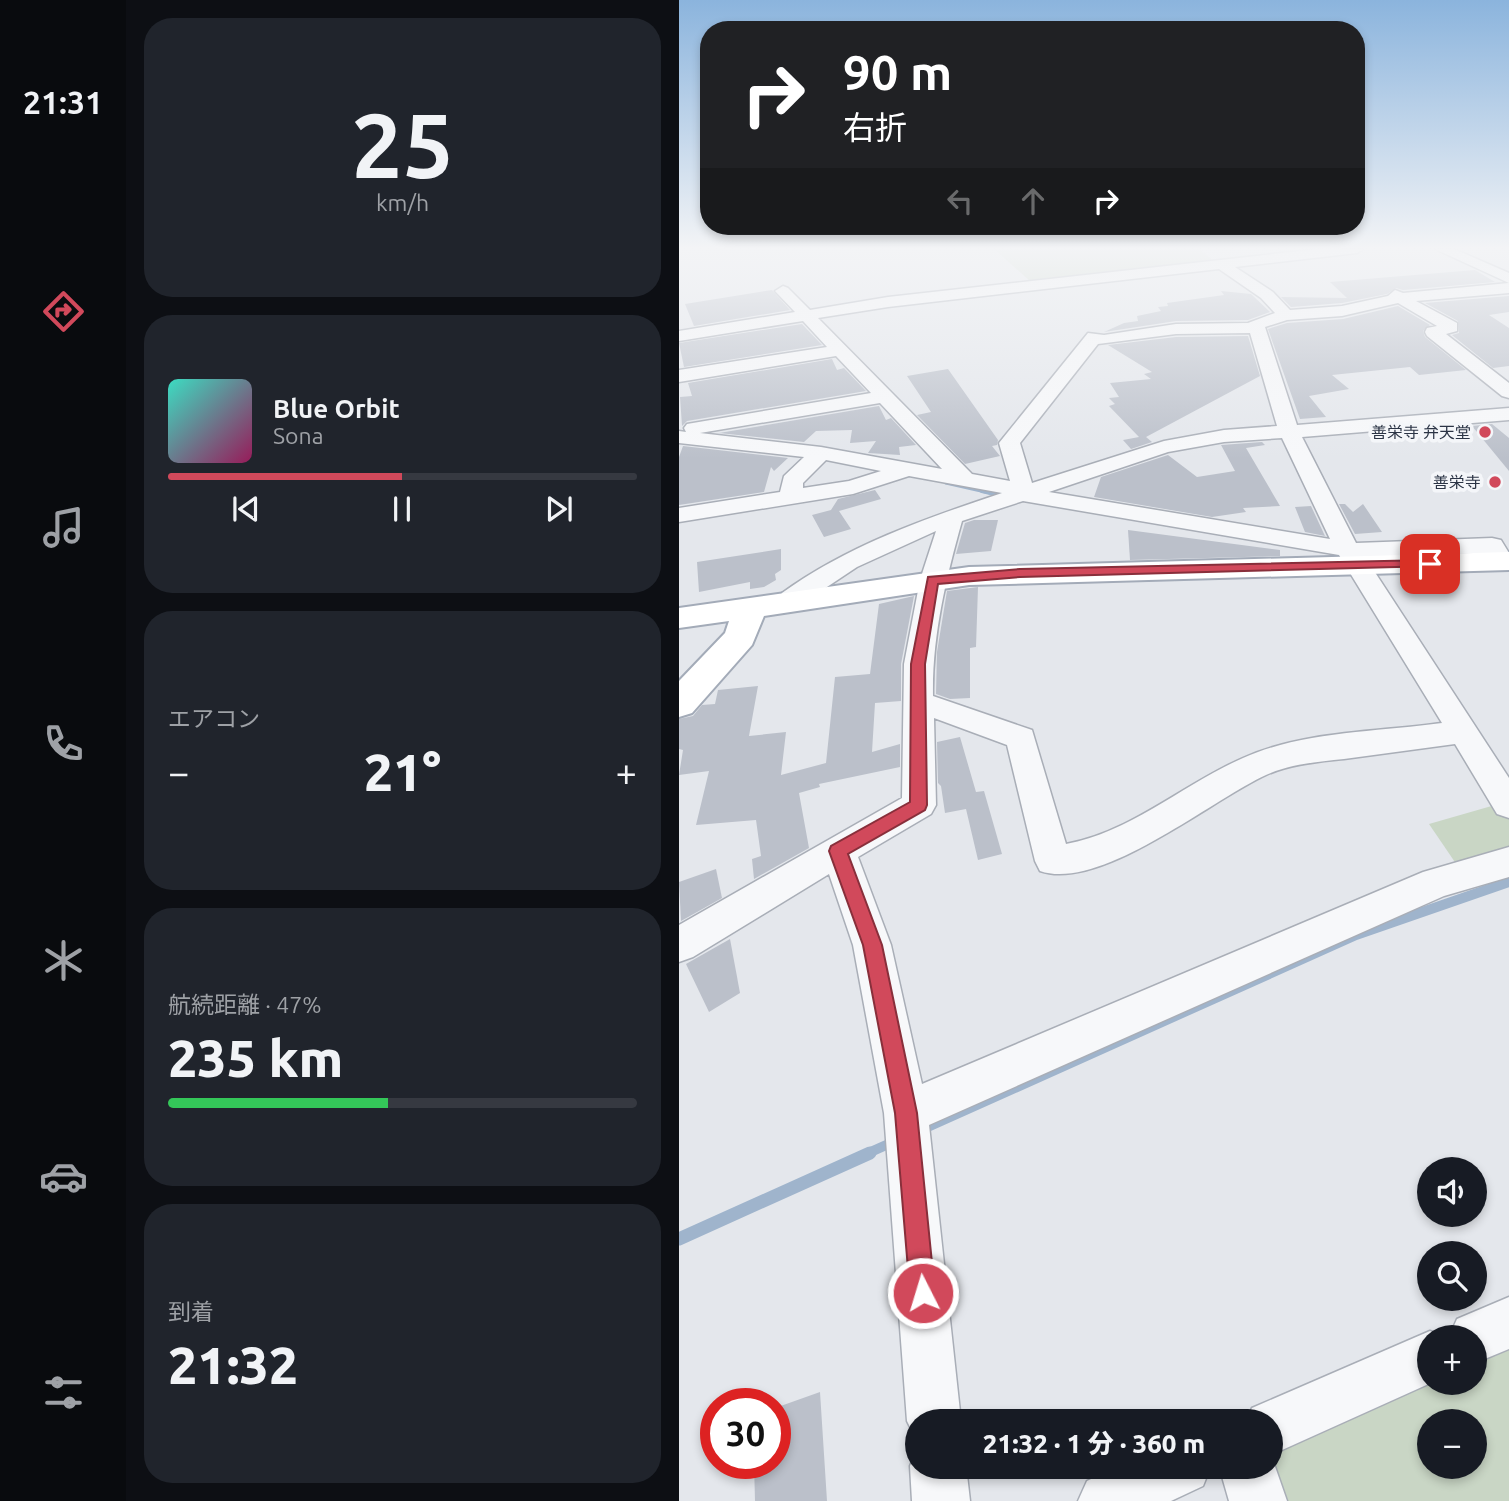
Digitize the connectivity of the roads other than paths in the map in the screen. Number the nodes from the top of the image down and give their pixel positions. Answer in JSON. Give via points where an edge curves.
{"nodes":[{"id":1,"x":787,"y":319,"type":"edge"},
{"id":2,"x":809,"y":319,"type":"edge"},
{"id":3,"x":1275,"y":319,"type":"edge"},
{"id":4,"x":1437,"y":319,"type":"edge"},
{"id":5,"x":1257,"y":326,"type":"junction"},
{"id":6,"x":679,"y":336,"type":"edge"},
{"id":7,"x":840,"y":350,"type":"junction"},
{"id":8,"x":679,"y":376,"type":"edge"},
{"id":9,"x":870,"y":381,"type":"junction"},
{"id":10,"x":1509,"y":392,"type":"edge"},
{"id":11,"x":883,"y":397,"type":"junction"},
{"id":12,"x":706,"y":406,"type":"dead end"},
{"id":13,"x":1509,"y":414,"type":"edge"},
{"id":14,"x":679,"y":431,"type":"edge"},
{"id":15,"x":1289,"y":431,"type":"junction"},
{"id":16,"x":679,"y":437,"type":"edge"},
{"id":17,"x":821,"y":453,"type":"junction"},
{"id":18,"x":910,"y":468,"type":"junction"},
{"id":19,"x":964,"y":479,"type":"junction"},
{"id":20,"x":1013,"y":495,"type":"junction"},
{"id":21,"x":791,"y":497,"type":"junction"},
{"id":22,"x":679,"y":515,"type":"edge"},
{"id":23,"x":952,"y":517,"type":"junction"},
{"id":24,"x":1351,"y":554,"type":"junction"},
{"id":25,"x":1506,"y":561,"type":"edge"},
{"id":26,"x":933,"y":580,"type":"junction"},
{"id":27,"x":791,"y":599,"type":"junction"},
{"id":28,"x":751,"y":606,"type":"junction"},
{"id":29,"x":679,"y":618,"type":"edge"},
{"id":30,"x":917,"y":701,"type":"junction"},
{"id":31,"x":679,"y":704,"type":"edge"},
{"id":32,"x":1463,"y":732,"type":"junction"},
{"id":33,"x":1509,"y":805,"type":"edge"},
{"id":34,"x":838,"y":851,"type":"junction"},
{"id":35,"x":1509,"y":862,"type":"edge"},
{"id":36,"x":679,"y":945,"type":"edge"},
{"id":37,"x":906,"y":1113,"type":"junction"},
{"id":38,"x":1509,"y":1323,"type":"edge"},
{"id":39,"x":1487,"y":1332,"type":"edge"},
{"id":40,"x":1417,"y":1363,"type":"edge"},
{"id":41,"x":933,"y":1409,"type":"edge"},
{"id":42,"x":1283,"y":1422,"type":"edge"},
{"id":43,"x":939,"y":1479,"type":"edge"},
{"id":44,"x":1154,"y":1479,"type":"edge"},
{"id":45,"x":1251,"y":1479,"type":"edge"},
{"id":46,"x":941,"y":1501,"type":"edge"},
{"id":47,"x":1107,"y":1501,"type":"edge"},
{"id":48,"x":1258,"y":1501,"type":"edge"}],
"edges":[{"from":1,"to":6,"type":"street"},
{"from":2,"to":7,"type":"street"},
{"from":3,"to":5,"type":"street"},
{"from":4,"to":10,"type":"street","via":[[1451,327],[1433,332]]},
{"from":5,"to":15,"type":"street"},
{"from":5,"to":20,"type":"street","via":[[1176,329],[1103,340],[1094,337],[1009,443],[1022,485]]},
{"from":7,"to":8,"type":"street"},
{"from":7,"to":9,"type":"street"},
{"from":9,"to":11,"type":"street"},
{"from":9,"to":12,"type":"street"},
{"from":11,"to":14,"type":"street"},
{"from":11,"to":19,"type":"street"},
{"from":13,"to":15,"type":"street"},
{"from":15,"to":20,"type":"street","via":[[1164,447]]},
{"from":15,"to":24,"type":"street"},
{"from":16,"to":17,"type":"street"},
{"from":17,"to":18,"type":"street"},
{"from":17,"to":21,"type":"street","via":[[792,481]]},
{"from":18,"to":19,"type":"street"},
{"from":18,"to":21,"type":"street","via":[[852,487]]},
{"from":19,"to":20,"type":"street"},
{"from":20,"to":23,"type":"street"},
{"from":20,"to":24,"type":"street","via":[[1059,510]]},
{"from":21,"to":22,"type":"street"},
{"from":23,"to":26,"type":"street"},
{"from":23,"to":27,"type":"street","via":[[857,556]]},
{"from":24,"to":25,"type":"main road"},
{"from":24,"to":26,"type":"main road"},
{"from":24,"to":32,"type":"street"},
{"from":26,"to":27,"type":"main road"},
{"from":26,"to":30,"type":"street","via":[[918,664]]},
{"from":27,"to":28,"type":"main road"},
{"from":28,"to":29,"type":"main road"},
{"from":28,"to":31,"type":"main road","via":[[740,637]]},
{"from":30,"to":32,"type":"street","via":[[1021,738],[1053,861],[1082,858],[1121,843],[1254,764],[1283,755]]},
{"from":30,"to":34,"type":"street","via":[[919,805]]},
{"from":32,"to":33,"type":"street"},
{"from":34,"to":36,"type":"street"},
{"from":34,"to":37,"type":"street","via":[[872,945]]},
{"from":35,"to":37,"type":"street","via":[[1436,883]]},
{"from":37,"to":41,"type":"street"},
{"from":38,"to":39,"type":"street"},
{"from":40,"to":42,"type":"street"},
{"from":43,"to":46,"type":"street"},
{"from":44,"to":47,"type":"street"},
{"from":45,"to":48,"type":"street"}]}
